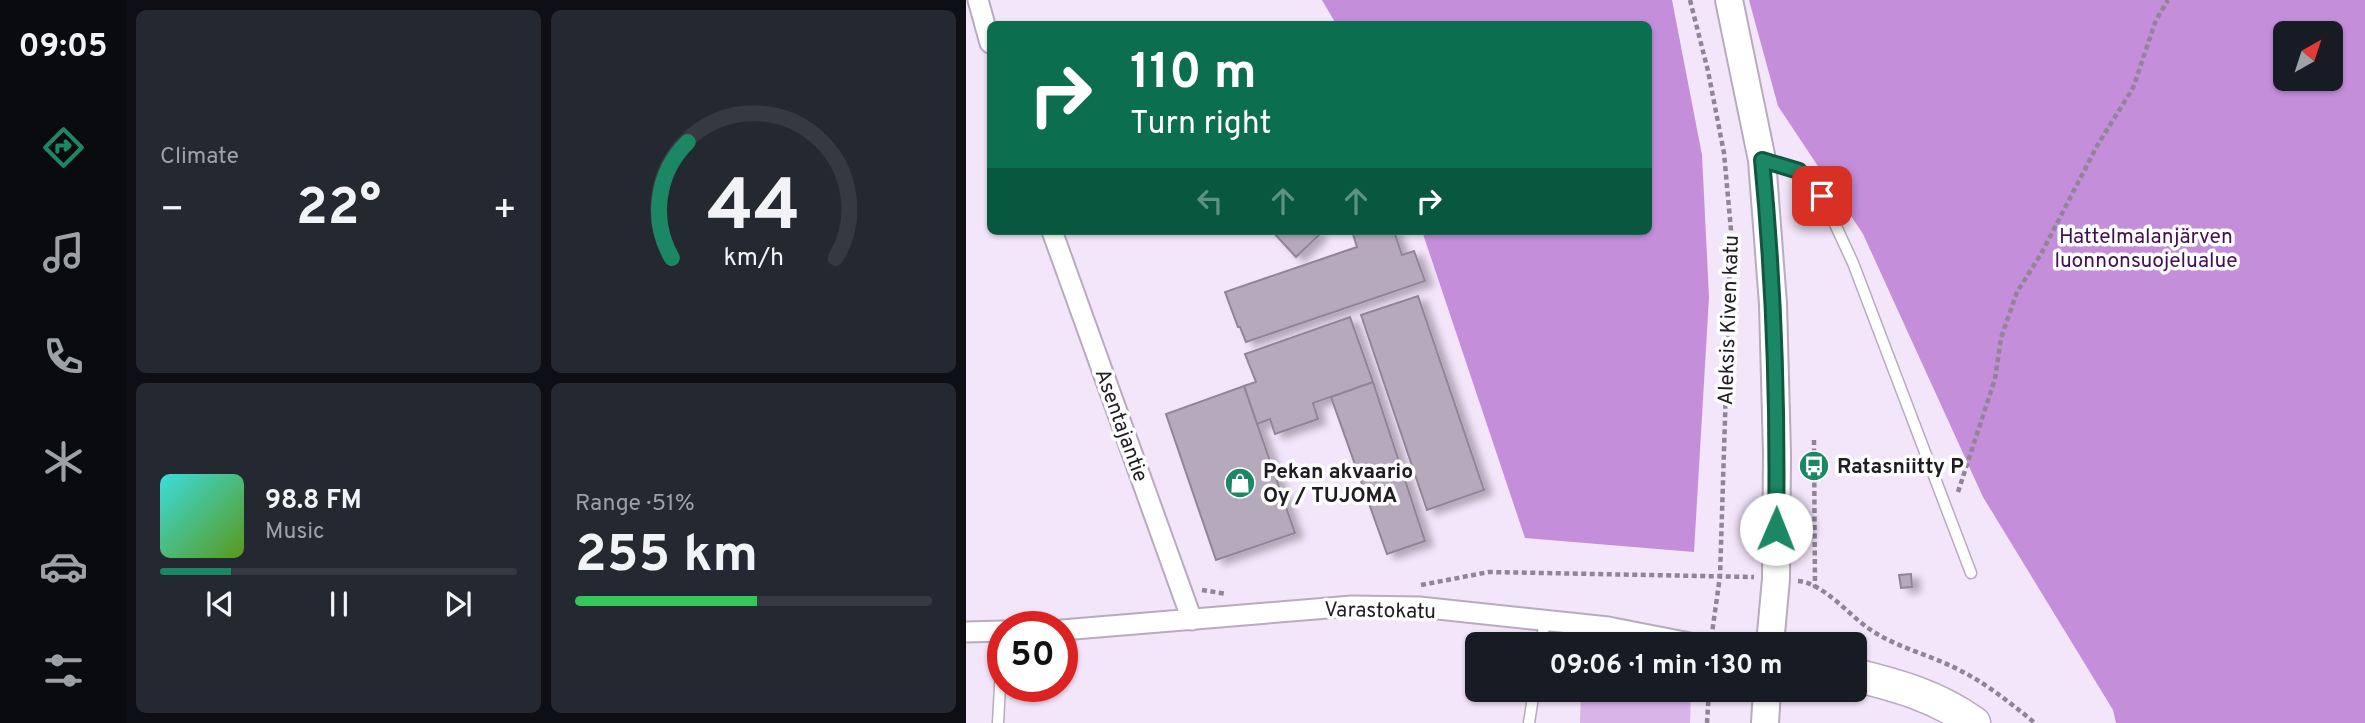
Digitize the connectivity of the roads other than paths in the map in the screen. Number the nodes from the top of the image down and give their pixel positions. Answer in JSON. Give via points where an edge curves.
{"nodes":[{"id":1,"x":978,"y":0,"type":"edge"},
{"id":2,"x":1729,"y":0,"type":"edge"},
{"id":3,"x":987,"y":32,"type":"edge"},
{"id":4,"x":1762,"y":160,"type":"junction"},
{"id":5,"x":1053,"y":235,"type":"edge"},
{"id":6,"x":1971,"y":573,"type":"dead end"},
{"id":7,"x":1192,"y":620,"type":"junction"},
{"id":8,"x":1545,"y":621,"type":"junction"},
{"id":9,"x":1078,"y":629,"type":"edge"},
{"id":10,"x":987,"y":631,"type":"edge"},
{"id":11,"x":966,"y":632,"type":"edge"},
{"id":12,"x":1543,"y":632,"type":"edge"},
{"id":13,"x":1637,"y":632,"type":"edge"},
{"id":14,"x":1771,"y":632,"type":"edge"},
{"id":15,"x":1867,"y":678,"type":"edge"},
{"id":16,"x":999,"y":702,"type":"edge"},
{"id":17,"x":1532,"y":702,"type":"edge"},
{"id":18,"x":1766,"y":702,"type":"edge"},
{"id":19,"x":998,"y":723,"type":"edge"},
{"id":20,"x":1529,"y":723,"type":"edge"},
{"id":21,"x":1765,"y":723,"type":"edge"},
{"id":22,"x":1974,"y":723,"type":"edge"}],
"edges":[{"from":1,"to":3,"type":"street"},
{"from":2,"to":4,"type":"main road","name":"Aleksis Kiven katu"},
{"from":4,"to":6,"type":"lane","via":[[1799,171],[1822,196],[1853,262]]},
{"from":4,"to":14,"type":"main road","name":"Aleksis Kiven katu","via":[[1773,304],[1777,454]]},
{"from":5,"to":7,"type":"street","name":"Asentajantie"},
{"from":7,"to":8,"type":"street","name":"Varastokatu","via":[[1352,606],[1419,607]]},
{"from":7,"to":9,"type":"street","name":"Varastokatu"},
{"from":8,"to":12,"type":"lane"},
{"from":8,"to":13,"type":"street","name":"Varastokatu"},
{"from":10,"to":11,"type":"street"},
{"from":15,"to":22,"type":"highway","via":[[1950,706]]},
{"from":16,"to":19,"type":"lane"},
{"from":17,"to":20,"type":"lane"},
{"from":18,"to":21,"type":"main road"}]}
